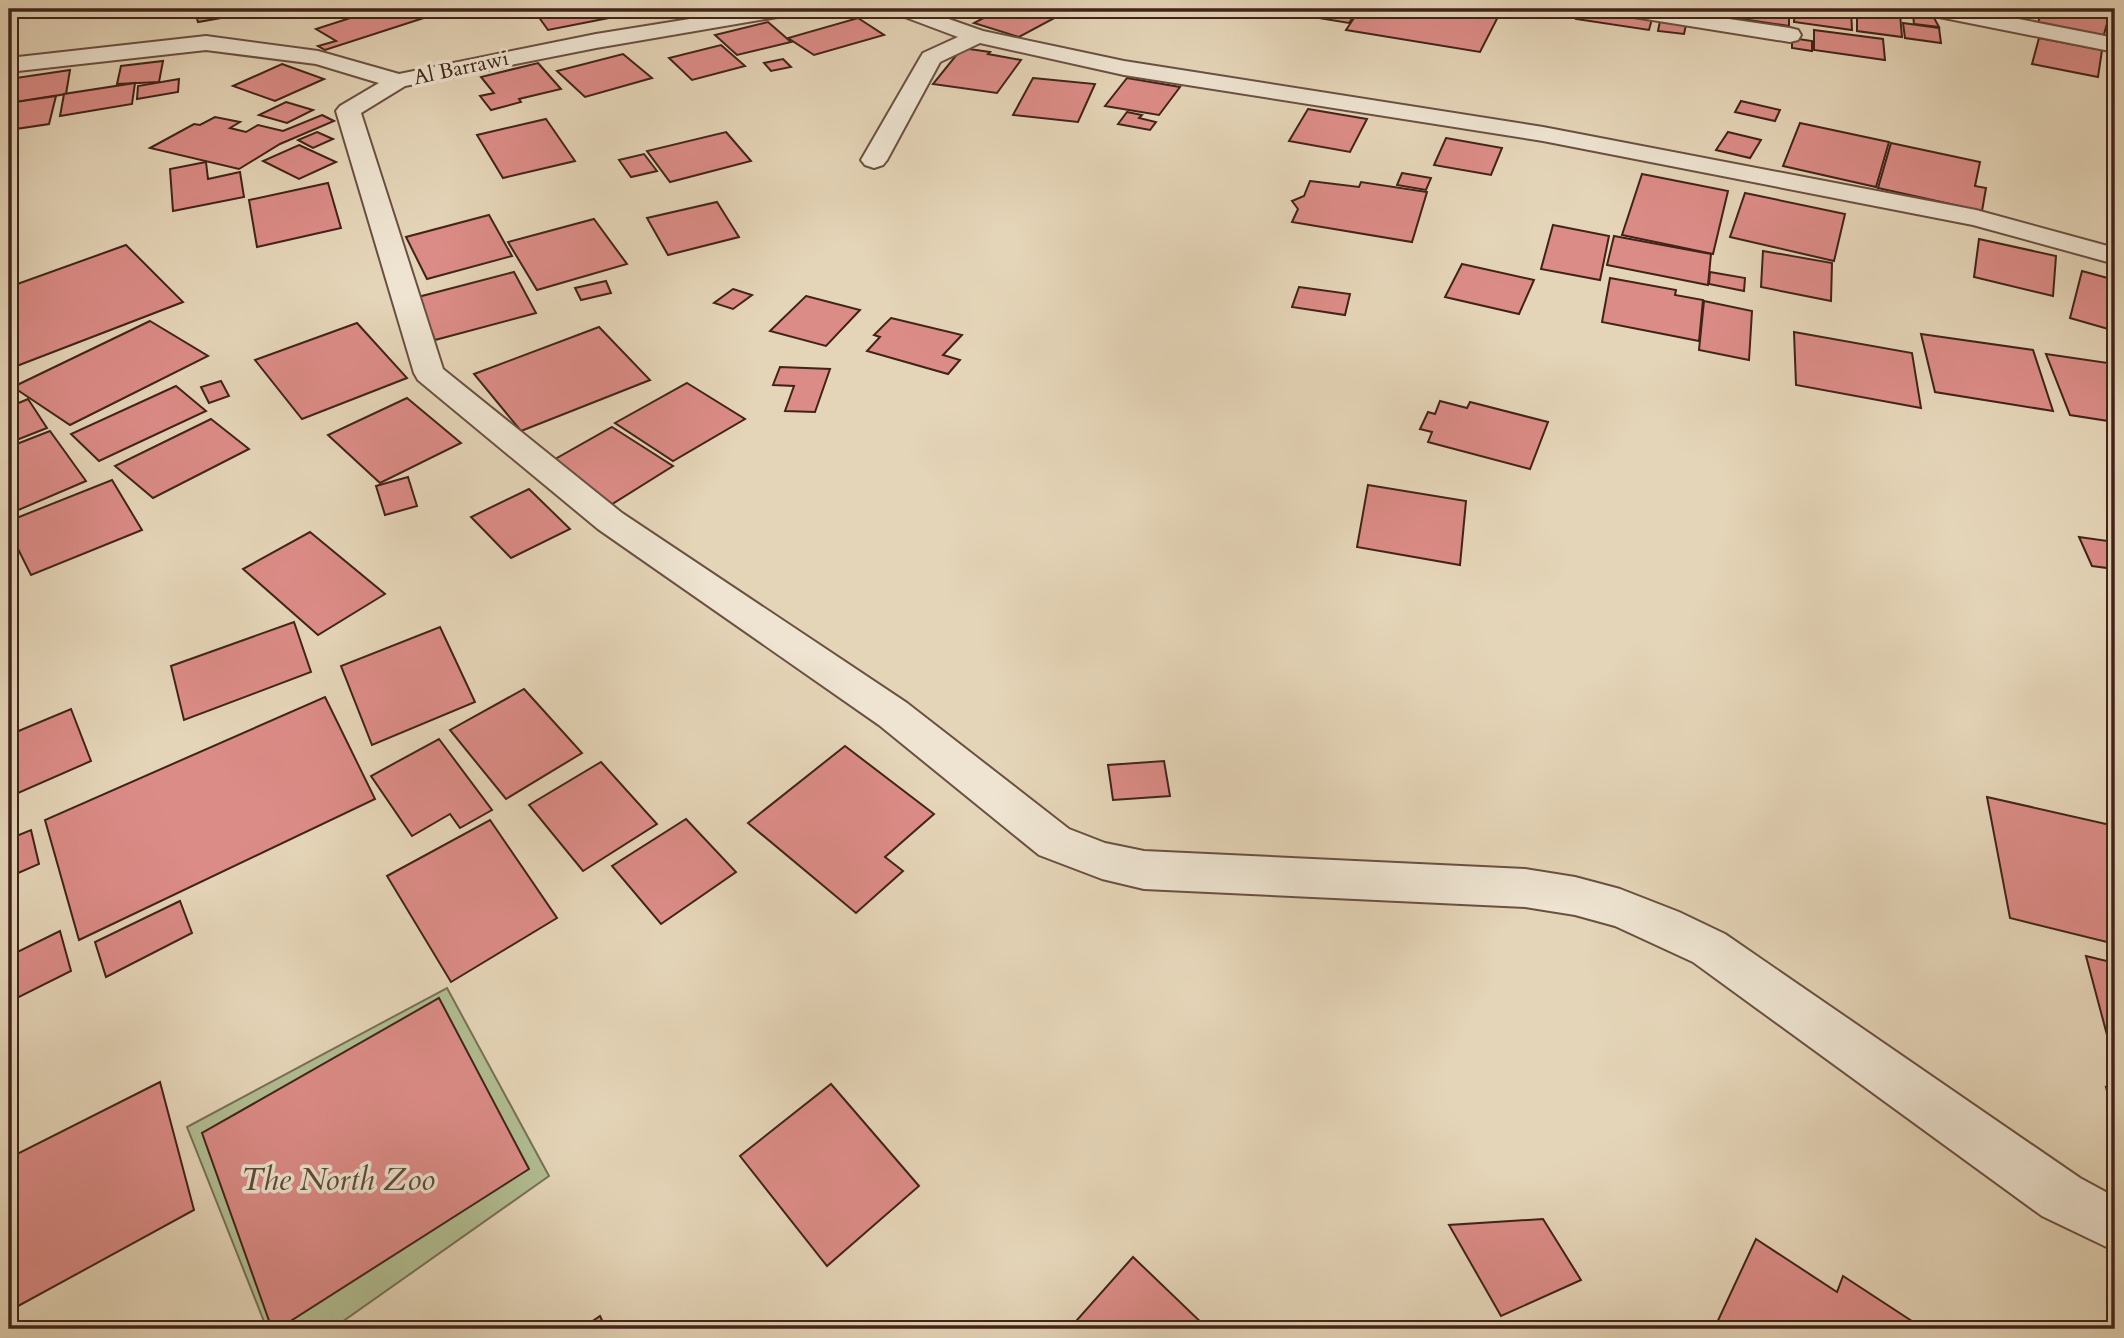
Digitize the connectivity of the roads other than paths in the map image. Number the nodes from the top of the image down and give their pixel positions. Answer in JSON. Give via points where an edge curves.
{"nodes":[{"id":1,"x":789,"y":9,"type":"edge"},
{"id":2,"x":901,"y":9,"type":"edge"},
{"id":3,"x":1621,"y":9,"type":"edge"},
{"id":4,"x":1928,"y":9,"type":"edge"},
{"id":5,"x":1973,"y":13,"type":"edge"},
{"id":6,"x":1790,"y":35,"type":"dead end"},
{"id":7,"x":977,"y":36,"type":"junction"},
{"id":8,"x":2115,"y":45,"type":"edge"},
{"id":9,"x":9,"y":65,"type":"edge"},
{"id":10,"x":398,"y":81,"type":"junction"},
{"id":11,"x":874,"y":160,"type":"dead end"},
{"id":12,"x":2115,"y":256,"type":"edge"},
{"id":13,"x":2115,"y":1225,"type":"edge"}],
"edges":[{"from":1,"to":10,"type":"street","name":"Al Barrawi"},
{"from":2,"to":7,"type":"street"},
{"from":3,"to":6,"type":"street"},
{"from":4,"to":5,"type":"street"},
{"from":5,"to":8,"type":"street"},
{"from":7,"to":11,"type":"street","via":[[931,58]]},
{"from":7,"to":12,"type":"street","via":[[1124,68],[1544,134],[1976,218]]},
{"from":9,"to":10,"type":"street","name":"Al Barrawi","via":[[206,43],[318,58]]},
{"from":10,"to":13,"type":"street","via":[[348,111],[429,373],[610,521],[893,714],[1054,842],[1102,861],[1144,870],[1525,888],[1605,902],[1657,921],[1709,948],[2061,1196]]}]}
